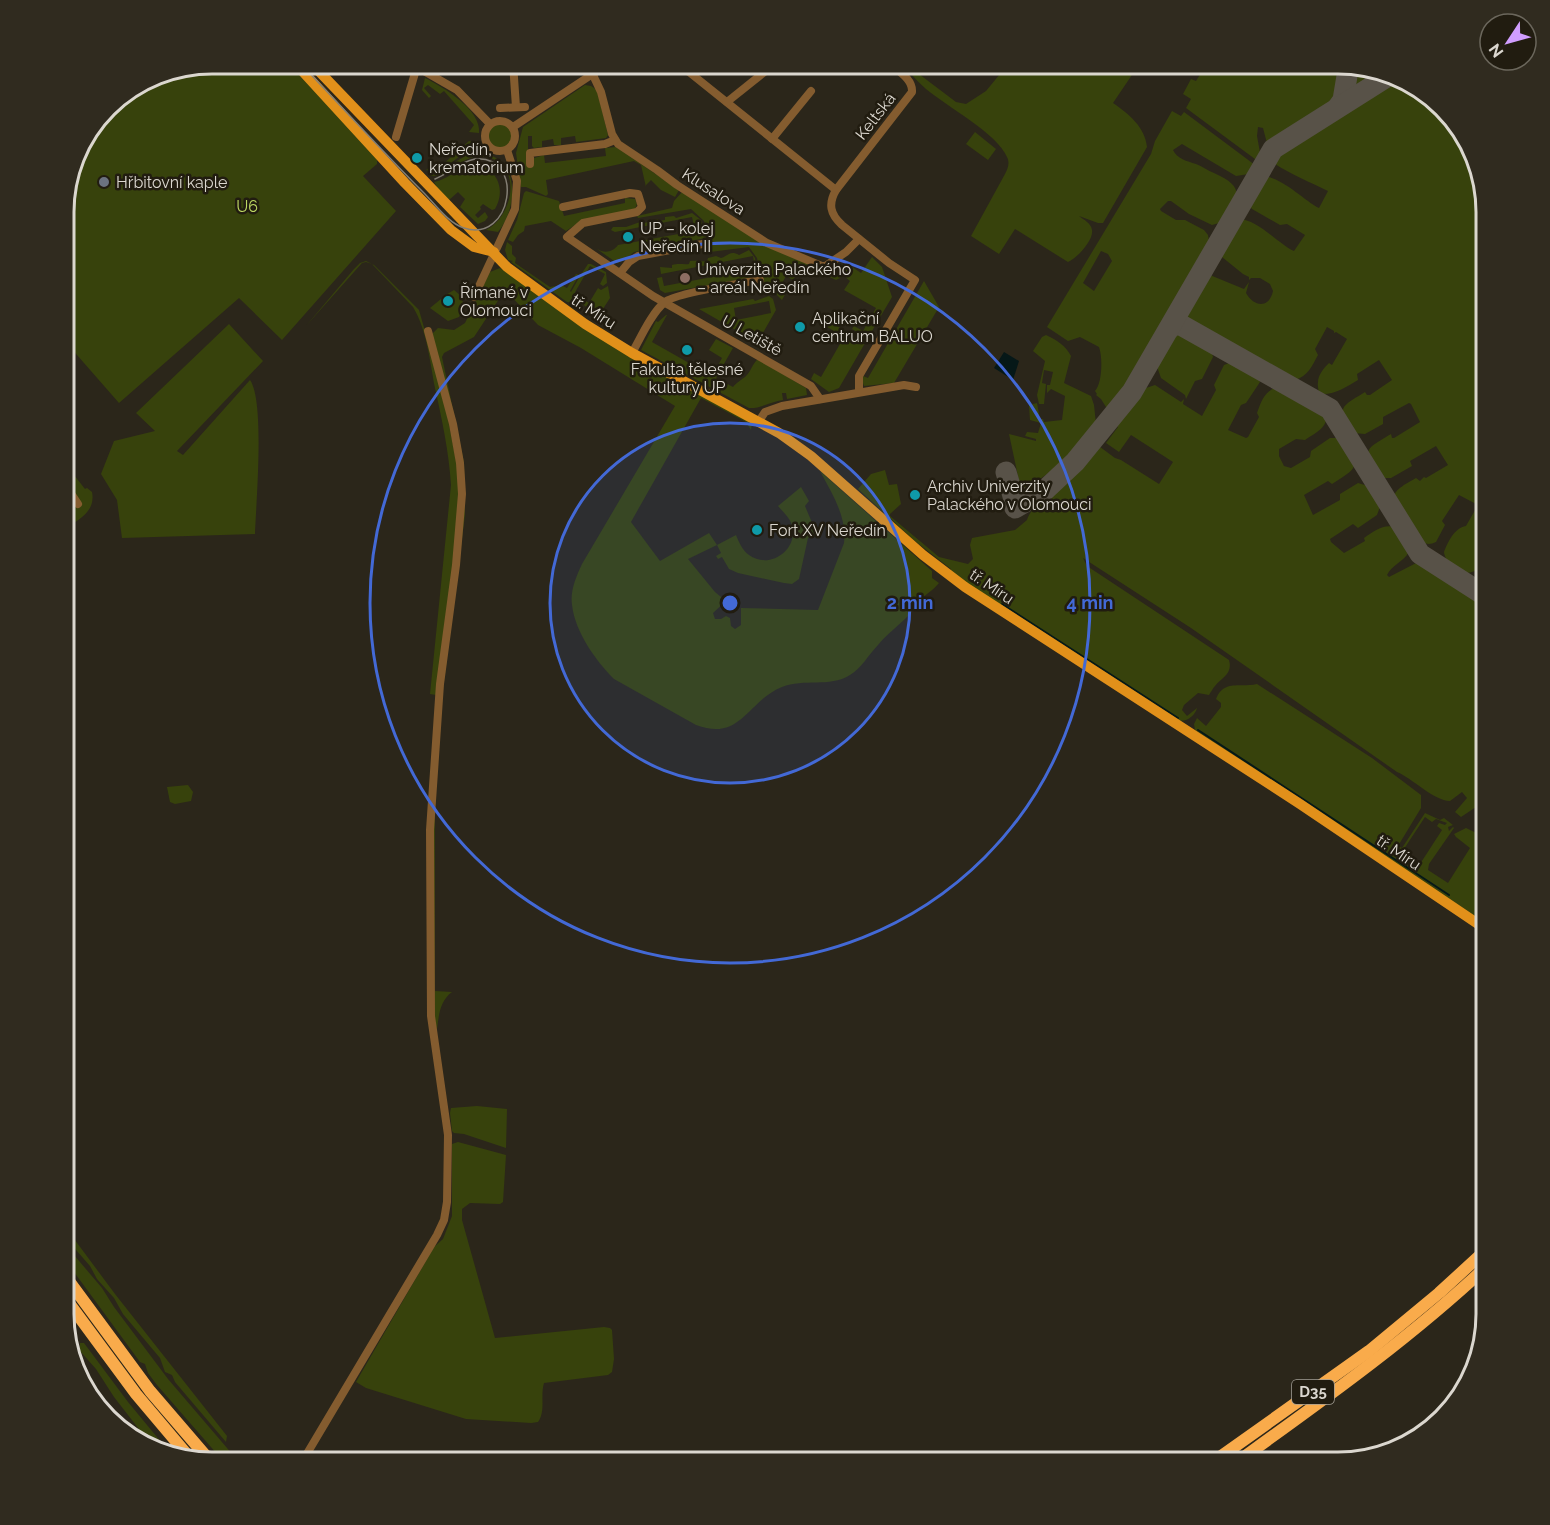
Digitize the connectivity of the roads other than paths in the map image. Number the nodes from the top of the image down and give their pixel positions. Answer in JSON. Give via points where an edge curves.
{"nodes":[{"id":1,"x":305,"y":74,"type":"edge"},
{"id":2,"x":322,"y":74,"type":"edge"},
{"id":3,"x":415,"y":74,"type":"edge"},
{"id":4,"x":432,"y":74,"type":"edge"},
{"id":5,"x":515,"y":74,"type":"edge"},
{"id":6,"x":692,"y":74,"type":"edge"},
{"id":7,"x":762,"y":74,"type":"edge"},
{"id":8,"x":901,"y":74,"type":"edge"},
{"id":9,"x":592,"y":75,"type":"joint"},
{"id":10,"x":811,"y":91,"type":"dead end"},
{"id":11,"x":727,"y":102,"type":"junction"},
{"id":12,"x":500,"y":108,"type":"dead end"},
{"id":13,"x":490,"y":124,"type":"junction"},
{"id":14,"x":513,"y":127,"type":"junction"},
{"id":15,"x":396,"y":137,"type":"dead end"},
{"id":16,"x":772,"y":138,"type":"junction"},
{"id":17,"x":615,"y":140,"type":"junction"},
{"id":18,"x":507,"y":150,"type":"junction"},
{"id":19,"x":530,"y":164,"type":"dead end"},
{"id":20,"x":836,"y":189,"type":"junction"},
{"id":21,"x":563,"y":207,"type":"dead end"},
{"id":22,"x":859,"y":239,"type":"junction"},
{"id":23,"x":708,"y":243,"type":"dead end"},
{"id":24,"x":494,"y":252,"type":"junction"},
{"id":25,"x":620,"y":273,"type":"junction"},
{"id":26,"x":760,"y":280,"type":"dead end"},
{"id":27,"x":474,"y":297,"type":"dead end"},
{"id":28,"x":664,"y":302,"type":"junction"},
{"id":29,"x":428,"y":331,"type":"dead end"},
{"id":30,"x":632,"y":353,"type":"junction"},
{"id":31,"x":916,"y":387,"type":"dead end"},
{"id":32,"x":859,"y":392,"type":"junction"},
{"id":33,"x":820,"y":399,"type":"junction"},
{"id":34,"x":759,"y":421,"type":"junction"},
{"id":35,"x":74,"y":499,"type":"edge"},
{"id":36,"x":78,"y":504,"type":"dead end"},
{"id":37,"x":1476,"y":923,"type":"edge"},
{"id":38,"x":1476,"y":1259,"type":"edge"},
{"id":39,"x":1476,"y":1276,"type":"edge"},
{"id":40,"x":74,"y":1288,"type":"edge"},
{"id":41,"x":74,"y":1309,"type":"edge"},
{"id":42,"x":182,"y":1448,"type":"edge"},
{"id":43,"x":202,"y":1451,"type":"edge"},
{"id":44,"x":308,"y":1452,"type":"edge"},
{"id":45,"x":1227,"y":1452,"type":"edge"},
{"id":46,"x":1251,"y":1452,"type":"edge"}],
"edges":[{"from":1,"to":24,"type":"main road","name":"tř. Míru","via":[[452,230],[474,247]]},
{"from":2,"to":24,"type":"main road","name":"tř. Míru"},
{"from":3,"to":15,"type":"street"},
{"from":4,"to":13,"type":"street","via":[[457,90]]},
{"from":5,"to":12,"type":"street","via":[[521,107]]},
{"from":6,"to":11,"type":"street"},
{"from":7,"to":11,"type":"street"},
{"from":8,"to":20,"type":"street","name":"Keltská","via":[[913,87],[912,92]]},
{"from":9,"to":14,"type":"street"},
{"from":9,"to":17,"type":"street"},
{"from":10,"to":16,"type":"street"},
{"from":11,"to":16,"type":"street"},
{"from":13,"to":14,"type":"street","via":[[502,120]]},
{"from":13,"to":18,"type":"street","via":[[487,144],[496,151]]},
{"from":14,"to":18,"type":"street","via":[[516,139]]},
{"from":16,"to":20,"type":"street"},
{"from":17,"to":19,"type":"street","via":[[530,153]]},
{"from":17,"to":22,"type":"street","name":"Klusalova","via":[[764,241],[822,267]]},
{"from":18,"to":24,"type":"street","via":[[515,172],[517,197],[511,220]]},
{"from":20,"to":22,"type":"street","via":[[832,214]]},
{"from":21,"to":25,"type":"street","name":"U Letiště","via":[[638,194],[642,207],[637,212],[583,223],[567,237]]},
{"from":22,"to":32,"type":"street","via":[[915,280],[859,376]]},
{"from":23,"to":25,"type":"street","via":[[638,256]]},
{"from":24,"to":27,"type":"street"},
{"from":24,"to":30,"type":"main road","name":"tř. Míru","via":[[541,293]]},
{"from":25,"to":28,"type":"street","name":"U Letiště"},
{"from":26,"to":28,"type":"street","name":"U Letiště"},
{"from":28,"to":30,"type":"street"},
{"from":28,"to":33,"type":"street","name":"U Letiště","via":[[811,386]]},
{"from":29,"to":44,"type":"street","via":[[453,424],[462,494],[440,684],[430,831],[431,1016],[448,1125],[447,1202],[437,1235]]},
{"from":30,"to":34,"type":"main road","name":"tř. Míru"},
{"from":31,"to":32,"type":"street","via":[[904,384]]},
{"from":32,"to":33,"type":"street"},
{"from":33,"to":34,"type":"street","via":[[768,410]]},
{"from":34,"to":37,"type":"main road","name":"tř. Míru","via":[[804,451],[965,587]]},
{"from":35,"to":36,"type":"street"},
{"from":38,"to":45,"type":"highway","number":"D35","via":[[1369,1351]]},
{"from":39,"to":46,"type":"highway","number":"D35","via":[[1360,1373]]},
{"from":40,"to":43,"type":"highway","via":[[150,1391]]},
{"from":41,"to":42,"type":"highway"}]}
